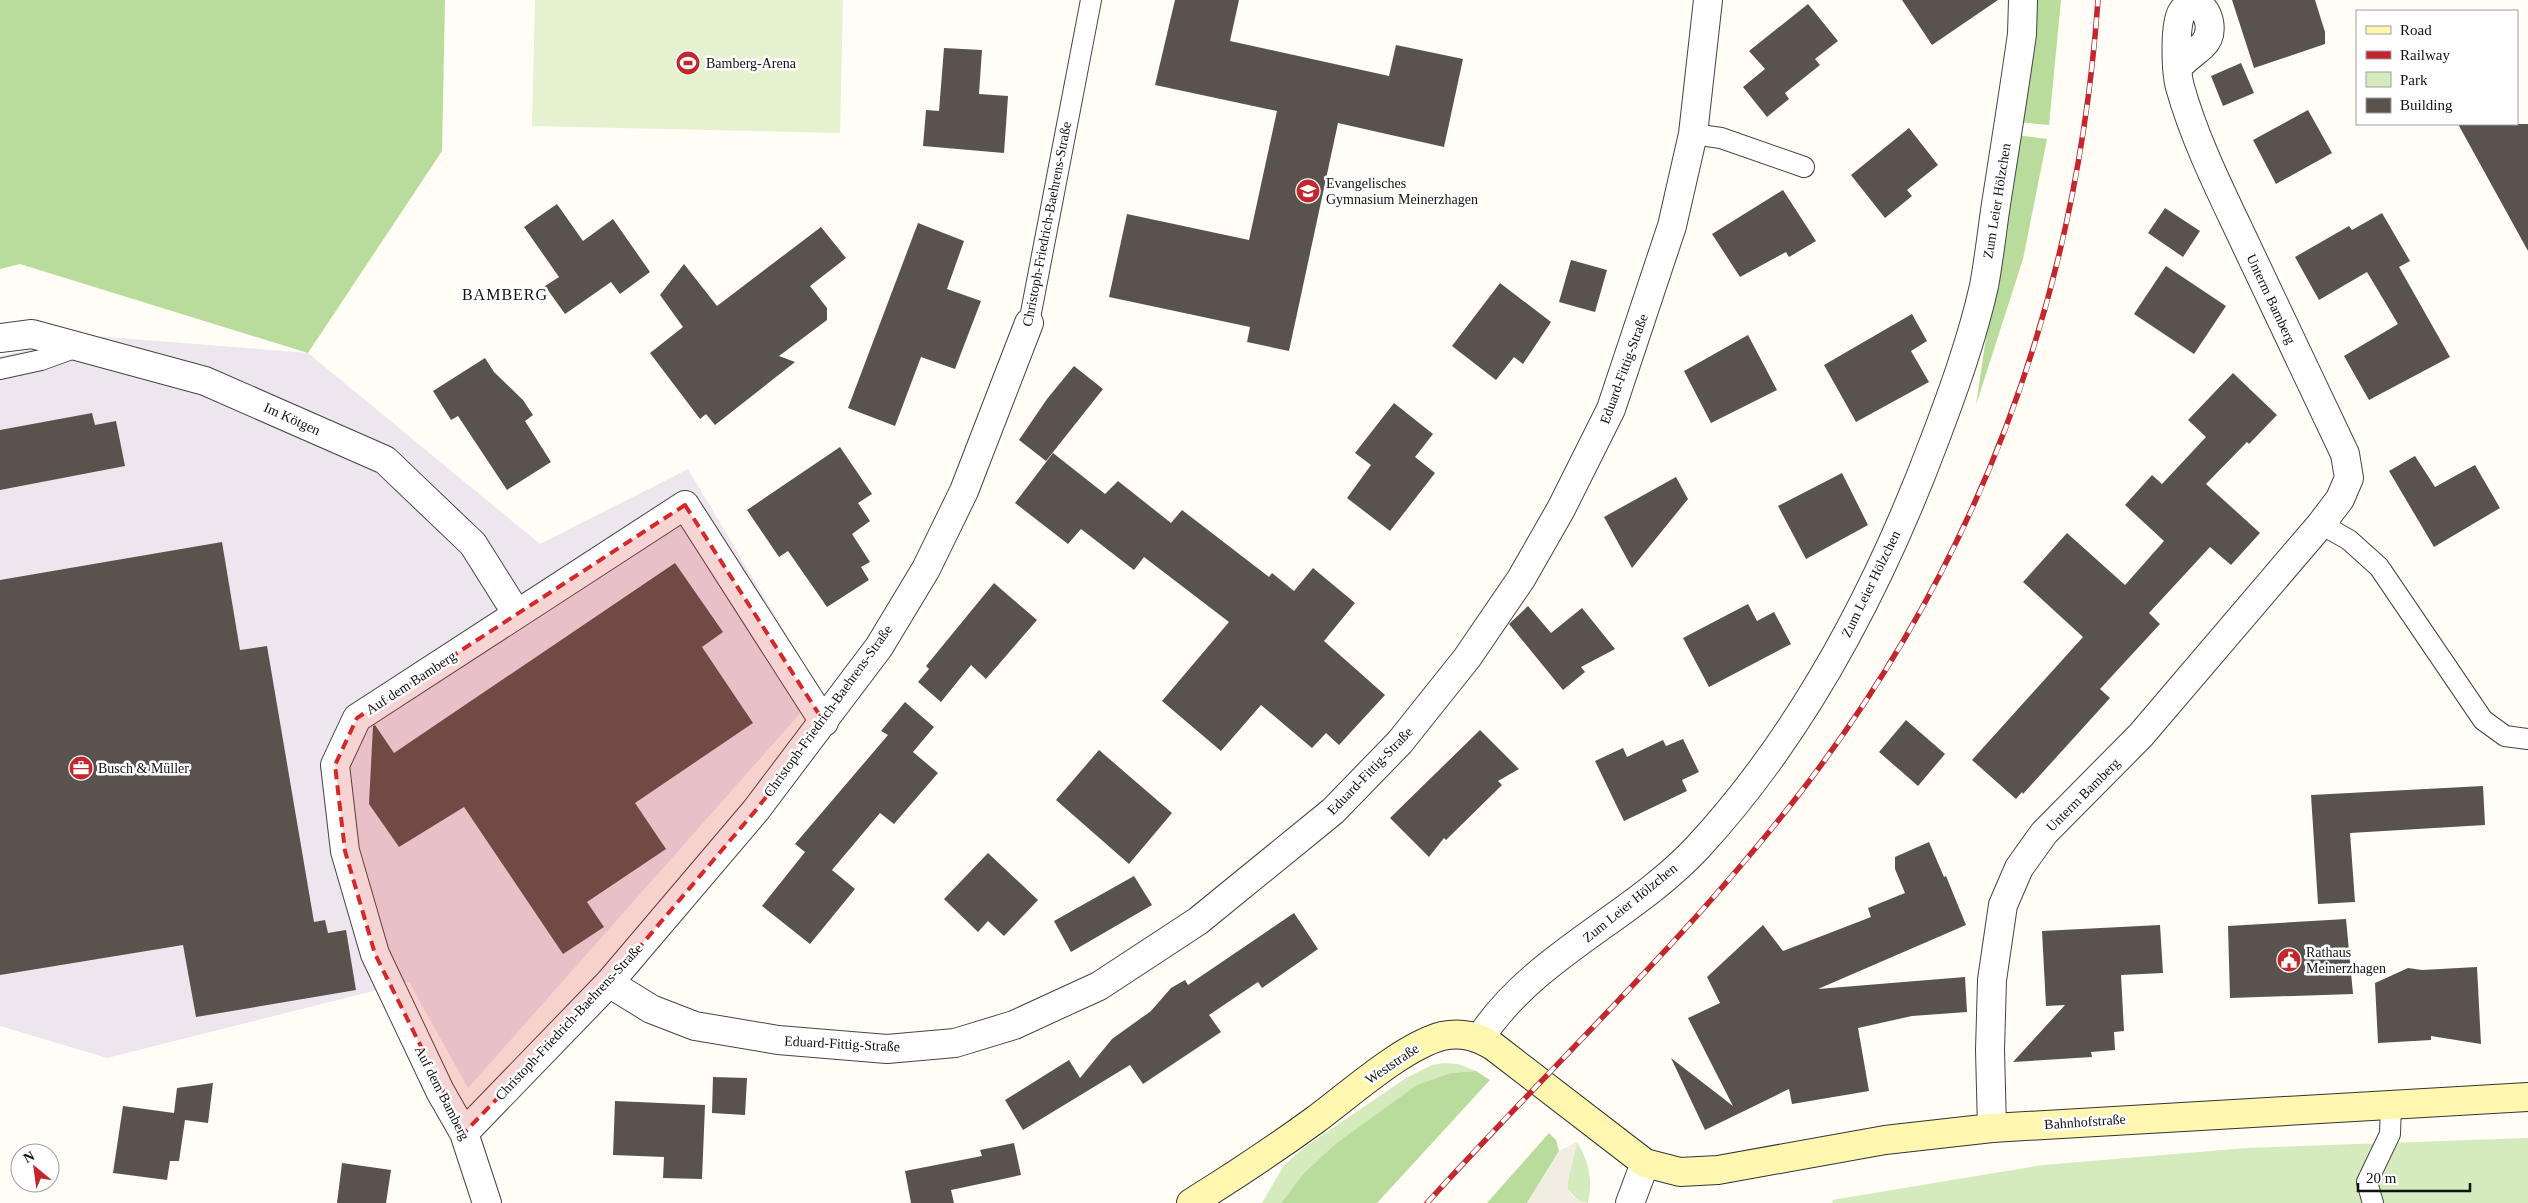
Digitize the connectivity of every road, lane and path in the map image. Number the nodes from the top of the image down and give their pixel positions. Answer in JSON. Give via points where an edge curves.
{"nodes":[{"id":1,"x":1090,"y":0,"type":"edge"},
{"id":2,"x":1708,"y":0,"type":"edge"},
{"id":3,"x":2023,"y":0,"type":"edge"},
{"id":4,"x":2177,"y":68,"type":"dead end"},
{"id":5,"x":1692,"y":134,"type":"junction"},
{"id":6,"x":1804,"y":167,"type":"dead end"},
{"id":7,"x":1029,"y":323,"type":"joint"},
{"id":8,"x":0,"y":338,"type":"edge"},
{"id":9,"x":77,"y":347,"type":"junction"},
{"id":10,"x":0,"y":369,"type":"edge"},
{"id":11,"x":2321,"y":524,"type":"junction"},
{"id":12,"x":517,"y":614,"type":"junction"},
{"id":13,"x":824,"y":722,"type":"junction"},
{"id":14,"x":2528,"y":739,"type":"edge"},
{"id":15,"x":609,"y":983,"type":"junction"},
{"id":16,"x":1480,"y":1038,"type":"junction"},
{"id":17,"x":2528,"y":1097,"type":"edge"},
{"id":18,"x":2391,"y":1103,"type":"junction"},
{"id":19,"x":1992,"y":1128,"type":"junction"},
{"id":20,"x":464,"y":1133,"type":"junction"},
{"id":21,"x":1645,"y":1163,"type":"junction"},
{"id":22,"x":1197,"y":1201,"type":"edge"},
{"id":23,"x":487,"y":1203,"type":"edge"},
{"id":24,"x":1630,"y":1203,"type":"edge"},
{"id":25,"x":2373,"y":1203,"type":"edge"}],
"edges":[{"from":1,"to":7,"type":"lane","name":"Christoph-Friedrich-Baehrens-Straße"},
{"from":2,"to":5,"type":"street","name":"Eduard-Fittig-Straße"},
{"from":3,"to":16,"type":"street","name":"Zum Leier Hölzchen","via":[[2022,34],[1984,286],[1958,378],[1919,483],[1865,600],[1816,689],[1754,781],[1696,849],[1644,894],[1516,992]]},
{"from":4,"to":11,"type":"street","name":"Unterm Bamberg","via":[[2200,143],[2345,454],[2349,478],[2340,499]]},
{"from":5,"to":6,"type":"lane","via":[[1721,138]]},
{"from":5,"to":15,"type":"street","name":"Eduard-Fittig-Straße","via":[[1672,226],[1611,408],[1561,509],[1521,579],[1467,658],[1400,742],[1333,811],[1198,921],[1100,986],[1014,1025],[955,1043],[887,1049],[778,1040],[695,1026],[651,1009]]},
{"from":7,"to":13,"type":"street","name":"Christoph-Friedrich-Baehrens-Straße","via":[[964,491],[926,569],[879,646]]},
{"from":8,"to":9,"type":"street","name":"Im Kötgen","via":[[32,334]]},
{"from":9,"to":10,"type":"lane","via":[[42,360]]},
{"from":9,"to":12,"type":"street","name":"Im Kötgen","via":[[204,381],[386,460],[473,544]]},
{"from":11,"to":14,"type":"lane","via":[[2349,540],[2379,567],[2483,720],[2505,736]]},
{"from":11,"to":19,"type":"street","name":"Unterm Bamberg","via":[[2141,735],[2044,834],[2019,868],[2003,905],[1992,980]]},
{"from":12,"to":13,"type":"street","name":"Auf dem Bamberg","via":[[685,505]]},
{"from":12,"to":20,"type":"street","name":"Auf dem Bamberg","via":[[357,718],[335,765],[345,851],[375,954],[440,1092]]},
{"from":13,"to":15,"type":"street","name":"Christoph-Friedrich-Baehrens-Straße","via":[[756,810]]},
{"from":15,"to":20,"type":"street","name":"Christoph-Friedrich-Baehrens-Straße"},
{"from":16,"to":21,"type":"main road","name":"Weststraße"},
{"from":16,"to":22,"type":"main road","name":"Weststraße","via":[[1463,1034],[1442,1036],[1414,1046]]},
{"from":17,"to":18,"type":"main road","name":"Bahnhofstraße"},
{"from":18,"to":19,"type":"main road","name":"Bahnhofstraße"},
{"from":18,"to":25,"type":"lane","via":[[2390,1134],[2367,1182]]},
{"from":19,"to":21,"type":"main road","name":"Bahnhofstraße","via":[[1885,1140],[1718,1170],[1680,1172]]},
{"from":20,"to":23,"type":"street","name":"Auf dem Bamberg"},
{"from":21,"to":24,"type":"street"}]}
